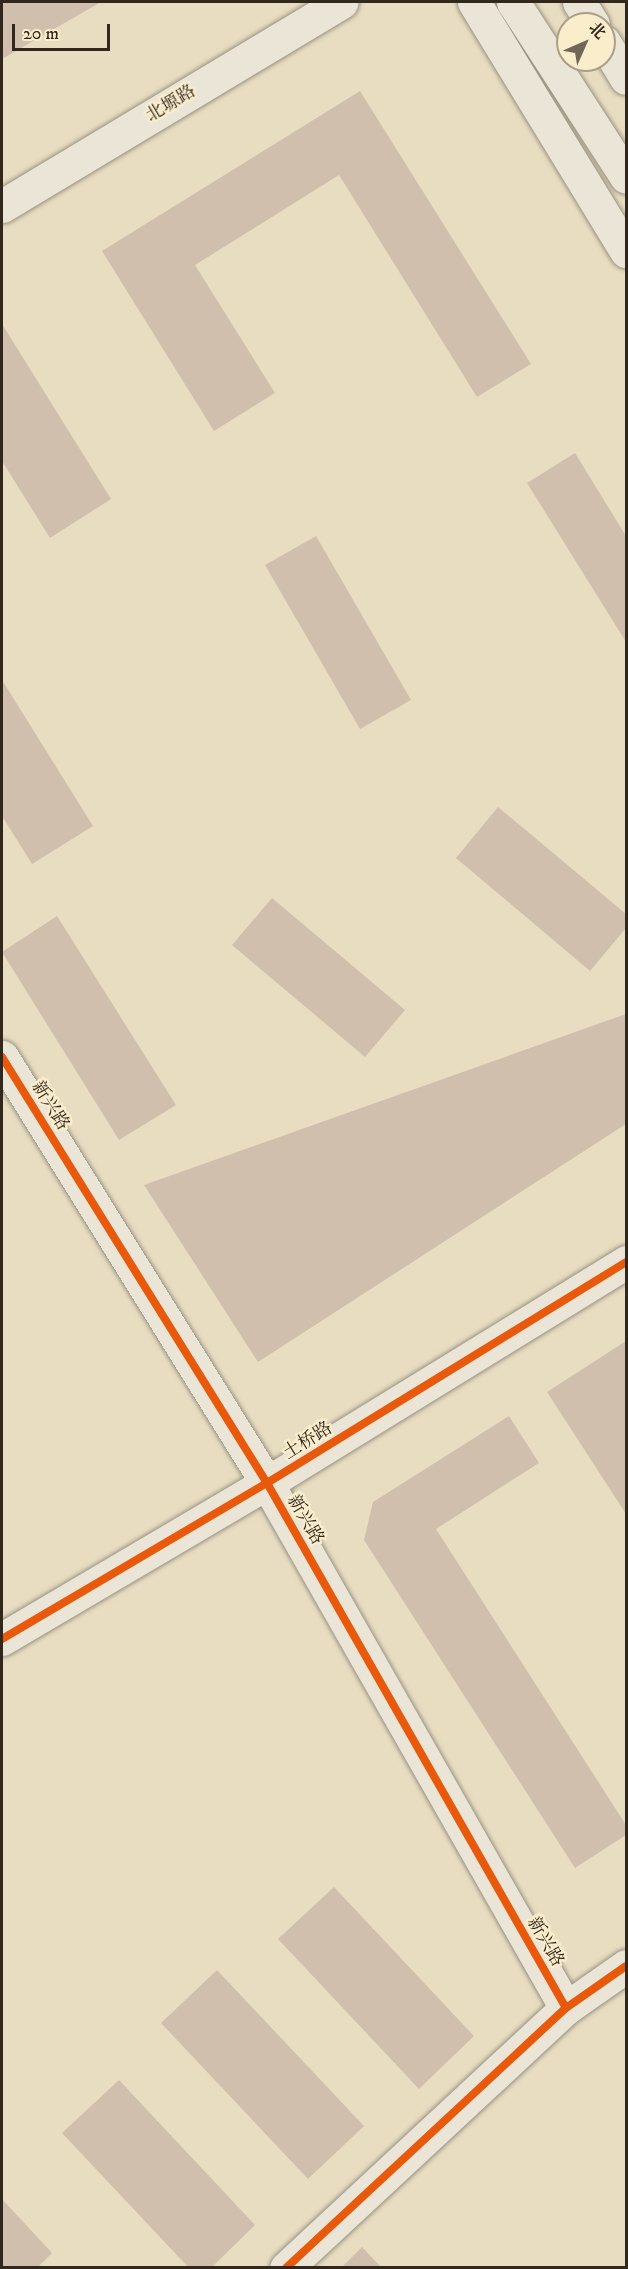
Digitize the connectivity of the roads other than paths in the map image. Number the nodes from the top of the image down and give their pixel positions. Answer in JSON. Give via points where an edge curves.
{"nodes":[{"id":1,"x":341,"y":2,"type":"edge"},
{"id":2,"x":474,"y":2,"type":"edge"},
{"id":3,"x":513,"y":2,"type":"edge"},
{"id":4,"x":616,"y":61,"type":"edge"},
{"id":5,"x":627,"y":78,"type":"edge"},
{"id":6,"x":626,"y":176,"type":"edge"},
{"id":7,"x":2,"y":206,"type":"edge"},
{"id":8,"x":627,"y":251,"type":"edge"},
{"id":9,"x":2,"y":1056,"type":"edge"},
{"id":10,"x":627,"y":1262,"type":"edge"},
{"id":11,"x":267,"y":1483,"type":"junction"},
{"id":12,"x":2,"y":1640,"type":"edge"},
{"id":13,"x":623,"y":1975,"type":"edge"},
{"id":14,"x":566,"y":2008,"type":"junction"},
{"id":15,"x":286,"y":2268,"type":"edge"}],
"edges":[{"from":1,"to":7,"type":"street","name":"北塬路"},
{"from":2,"to":8,"type":"street"},
{"from":3,"to":6,"type":"street"},
{"from":4,"to":5,"type":"street"},
{"from":9,"to":11,"type":"street","name":"新兴路"},
{"from":10,"to":11,"type":"street","name":"土桥路"},
{"from":11,"to":12,"type":"street","name":"土桥路"},
{"from":11,"to":14,"type":"street","name":"新兴路"},
{"from":13,"to":14,"type":"street"},
{"from":14,"to":15,"type":"street"}]}
